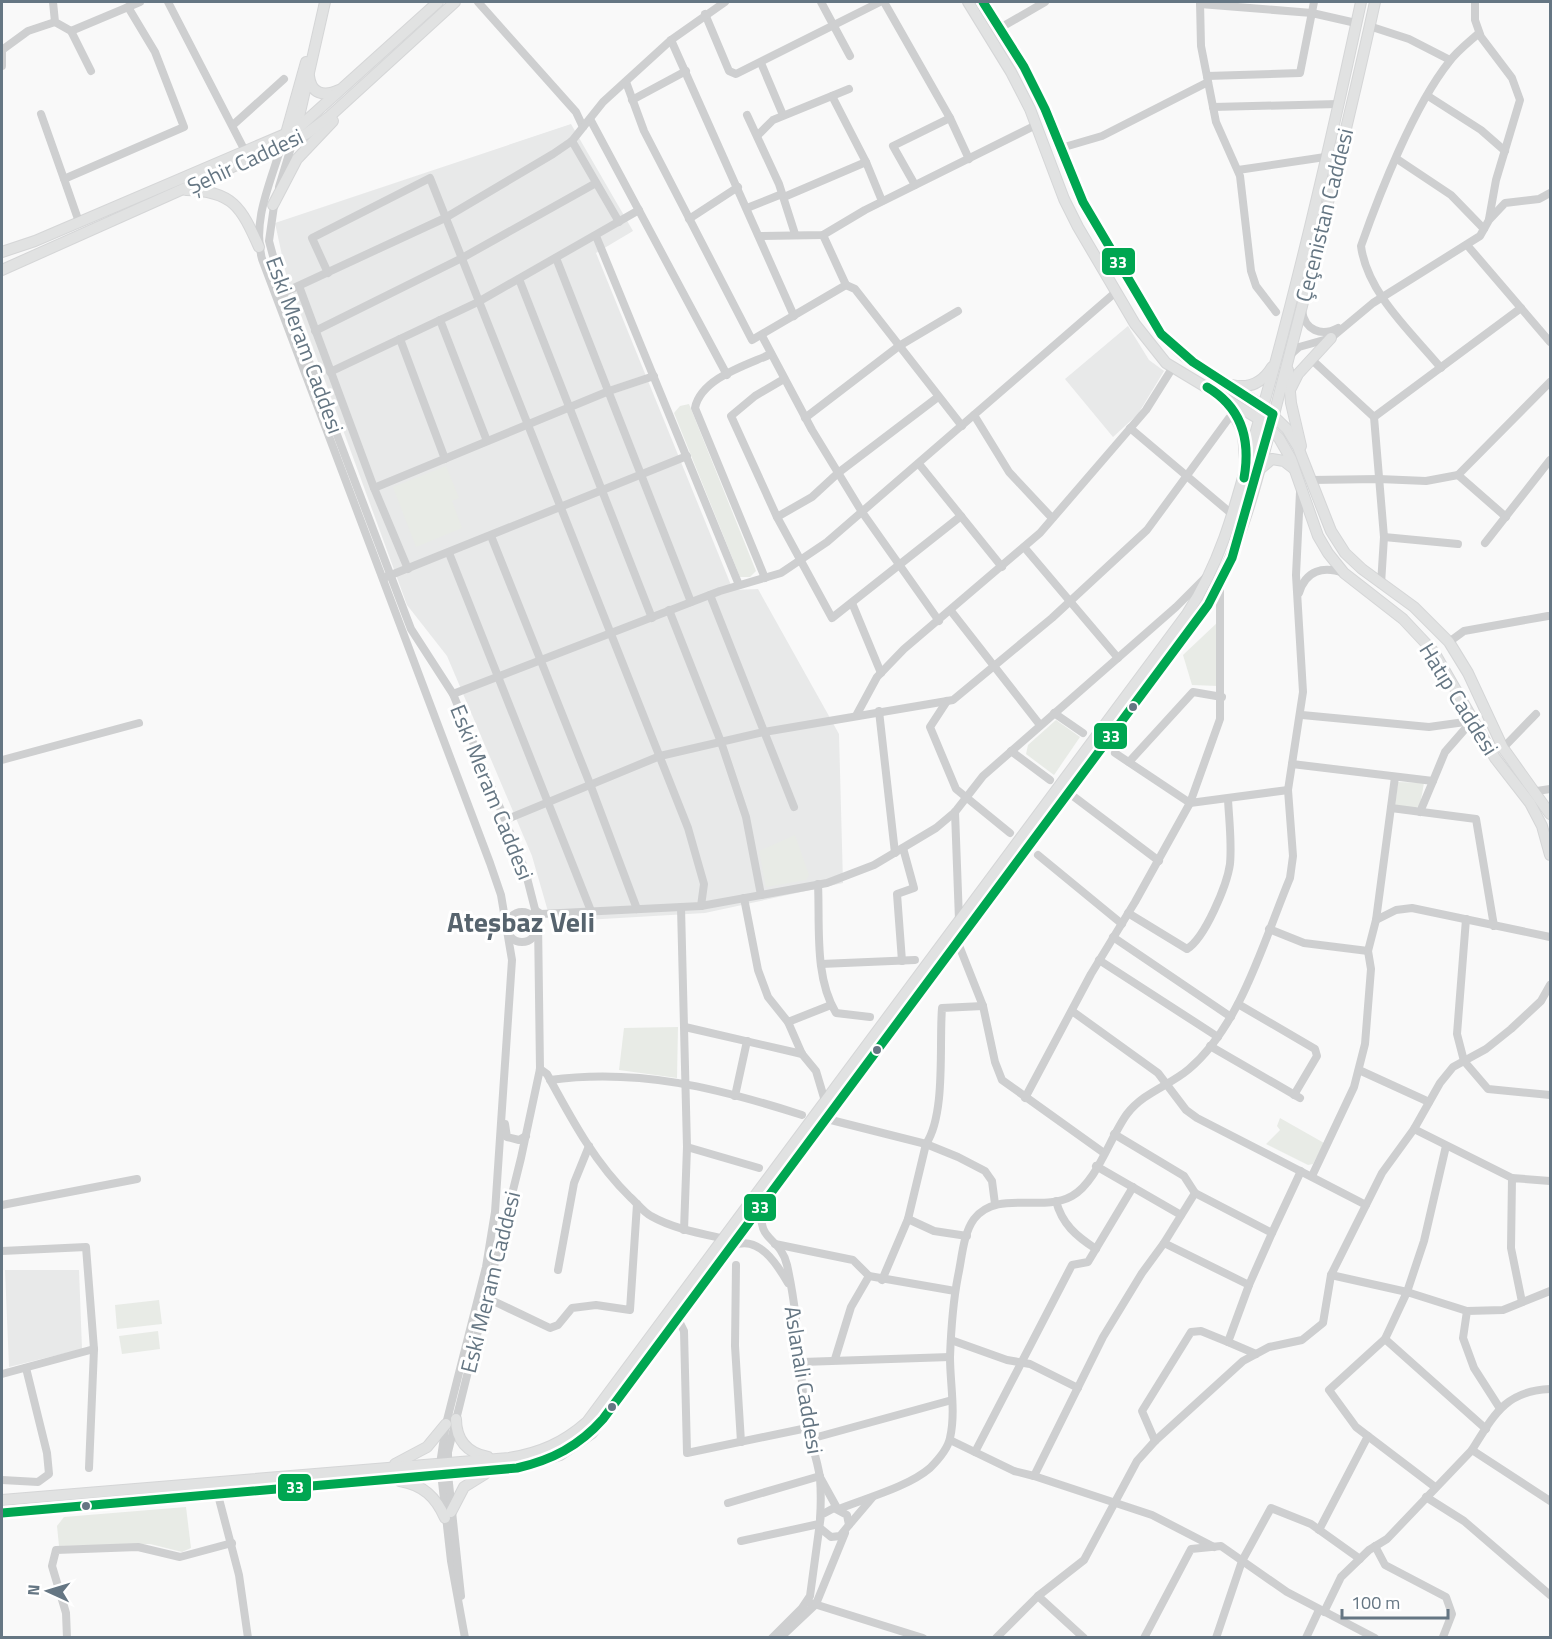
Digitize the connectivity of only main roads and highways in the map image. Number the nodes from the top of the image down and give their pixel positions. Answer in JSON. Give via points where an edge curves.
{"nodes":[{"id":1,"x":325,"y":2,"type":"edge"},
{"id":2,"x":438,"y":2,"type":"edge"},
{"id":3,"x":455,"y":2,"type":"edge"},
{"id":4,"x":968,"y":2,"type":"edge"},
{"id":5,"x":983,"y":2,"type":"edge"},
{"id":6,"x":1361,"y":2,"type":"edge"},
{"id":7,"x":1375,"y":2,"type":"edge"},
{"id":8,"x":314,"y":45,"type":"junction"},
{"id":9,"x":309,"y":76,"type":"junction"},
{"id":10,"x":349,"y":91,"type":"junction"},
{"id":11,"x":297,"y":129,"type":"junction"},
{"id":12,"x":289,"y":138,"type":"junction"},
{"id":13,"x":281,"y":147,"type":"joint"},
{"id":14,"x":183,"y":190,"type":"junction"},
{"id":15,"x":273,"y":205,"type":"road end"},
{"id":16,"x":259,"y":247,"type":"road end"},
{"id":17,"x":2,"y":252,"type":"edge"},
{"id":18,"x":2,"y":270,"type":"edge"},
{"id":19,"x":1331,"y":338,"type":"road end"},
{"id":20,"x":1289,"y":357,"type":"junction"},
{"id":21,"x":1276,"y":359,"type":"junction"},
{"id":22,"x":1224,"y":382,"type":"junction"},
{"id":23,"x":1290,"y":391,"type":"junction"},
{"id":24,"x":1226,"y":398,"type":"junction"},
{"id":25,"x":1263,"y":406,"type":"junction"},
{"id":26,"x":1274,"y":414,"type":"junction"},
{"id":27,"x":1259,"y":419,"type":"junction"},
{"id":28,"x":1270,"y":427,"type":"junction"},
{"id":29,"x":1304,"y":461,"type":"junction"},
{"id":30,"x":1295,"y":470,"type":"junction"},
{"id":31,"x":1251,"y":471,"type":"junction"},
{"id":32,"x":1551,"y":814,"type":"edge"},
{"id":33,"x":1551,"y":855,"type":"edge"},
{"id":34,"x":509,"y":1458,"type":"junction"},
{"id":35,"x":383,"y":1468,"type":"junction"},
{"id":36,"x":444,"y":1469,"type":"junction"},
{"id":37,"x":494,"y":1470,"type":"junction"},
{"id":38,"x":388,"y":1479,"type":"junction"},
{"id":39,"x":2,"y":1500,"type":"edge"},
{"id":40,"x":2,"y":1513,"type":"edge"}],
"edges":[{"from":1,"to":8,"type":"main road","name":"Eski Meram Caddesi"},
{"from":2,"to":10,"type":"main road","name":"Şehir Caddesi"},
{"from":3,"to":10,"type":"main road","name":"Şehir Caddesi"},
{"from":4,"to":24,"type":"main road","name":"Hatıp Caddesi","via":[[1011,72],[1064,199],[1135,324],[1166,363]]},
{"from":5,"to":22,"type":"main road","via":[[1024,67],[1083,202],[1161,334],[1184,356]]},
{"from":6,"to":21,"type":"main road","name":"Çeçenistan Caddesi"},
{"from":7,"to":20,"type":"main road","name":"Çeçenistan Caddesi"},
{"from":8,"to":9,"type":"main road","name":"Eski Meram Caddesi"},
{"from":8,"to":12,"type":"main road","name":"Eski Meram Caddesi","via":[[304,68]]},
{"from":9,"to":10,"type":"main road","via":[[314,89],[325,94]]},
{"from":9,"to":11,"type":"main road","name":"Eski Meram Caddesi"},
{"from":10,"to":11,"type":"main road","name":"Şehir Caddesi"},
{"from":10,"to":12,"type":"main road","name":"Şehir Caddesi","via":[[318,126]]},
{"from":10,"to":15,"type":"main road","via":[[336,118],[297,159]]},
{"from":11,"to":12,"type":"main road","name":"Şehir Caddesi"},
{"from":12,"to":13,"type":"main road","name":"Eski Meram Caddesi"},
{"from":12,"to":17,"type":"main road","name":"Şehir Caddesi","via":[[245,151]]},
{"from":13,"to":14,"type":"main road","name":"Şehir Caddesi"},
{"from":14,"to":16,"type":"main road","via":[[208,191],[229,199],[241,210]]},
{"from":14,"to":18,"type":"main road","name":"Şehir Caddesi"},
{"from":19,"to":23,"type":"main road","via":[[1298,374]]},
{"from":20,"to":23,"type":"main road"},
{"from":20,"to":26,"type":"main road","name":"Çeçenistan Caddesi"},
{"from":21,"to":22,"type":"main road","via":[[1266,376],[1254,384],[1236,386]]},
{"from":21,"to":25,"type":"main road","name":"Çeçenistan Caddesi"},
{"from":22,"to":25,"type":"main road"},
{"from":23,"to":29,"type":"main road"},
{"from":24,"to":27,"type":"main road","name":"Hatıp Caddesi"},
{"from":24,"to":31,"type":"main road","via":[[1243,432]]},
{"from":25,"to":26,"type":"main road"},
{"from":25,"to":27,"type":"main road","name":"Çeçenistan Caddesi"},
{"from":26,"to":28,"type":"main road","name":"Çeçenistan Caddesi"},
{"from":26,"to":29,"type":"main road","via":[[1293,437]]},
{"from":27,"to":28,"type":"main road","name":"Hatıp Caddesi"},
{"from":27,"to":31,"type":"main road","name":"Çeçenistan Caddesi"},
{"from":28,"to":30,"type":"main road","name":"Hatıp Caddesi"},
{"from":28,"to":31,"type":"main road","name":"Çeçenistan Caddesi"},
{"from":29,"to":32,"type":"main road","name":"Hatıp Caddesi","via":[[1331,531],[1353,562],[1414,607],[1449,642],[1503,748]]},
{"from":30,"to":31,"type":"main road","via":[[1284,461],[1272,459]]},
{"from":30,"to":33,"type":"main road","name":"Hatıp Caddesi","via":[[1318,536],[1328,553],[1344,573],[1419,636],[1453,682],[1495,758],[1530,803]]},
{"from":31,"to":34,"type":"main road","via":[[1217,563],[1187,614],[586,1422],[561,1443]]},
{"from":31,"to":37,"type":"main road","via":[[1237,542],[1220,583],[1198,619],[603,1419],[582,1442],[548,1461]]},
{"from":34,"to":35,"type":"main road","via":[[482,1456],[467,1449],[451,1421],[423,1451]]},
{"from":34,"to":36,"type":"main road"},
{"from":35,"to":36,"type":"main road"},
{"from":35,"to":39,"type":"main road"},
{"from":36,"to":37,"type":"main road"},
{"from":36,"to":38,"type":"main road"},
{"from":37,"to":38,"type":"main road","via":[[468,1482],[448,1515],[422,1488]]},
{"from":38,"to":40,"type":"main road"}]}
